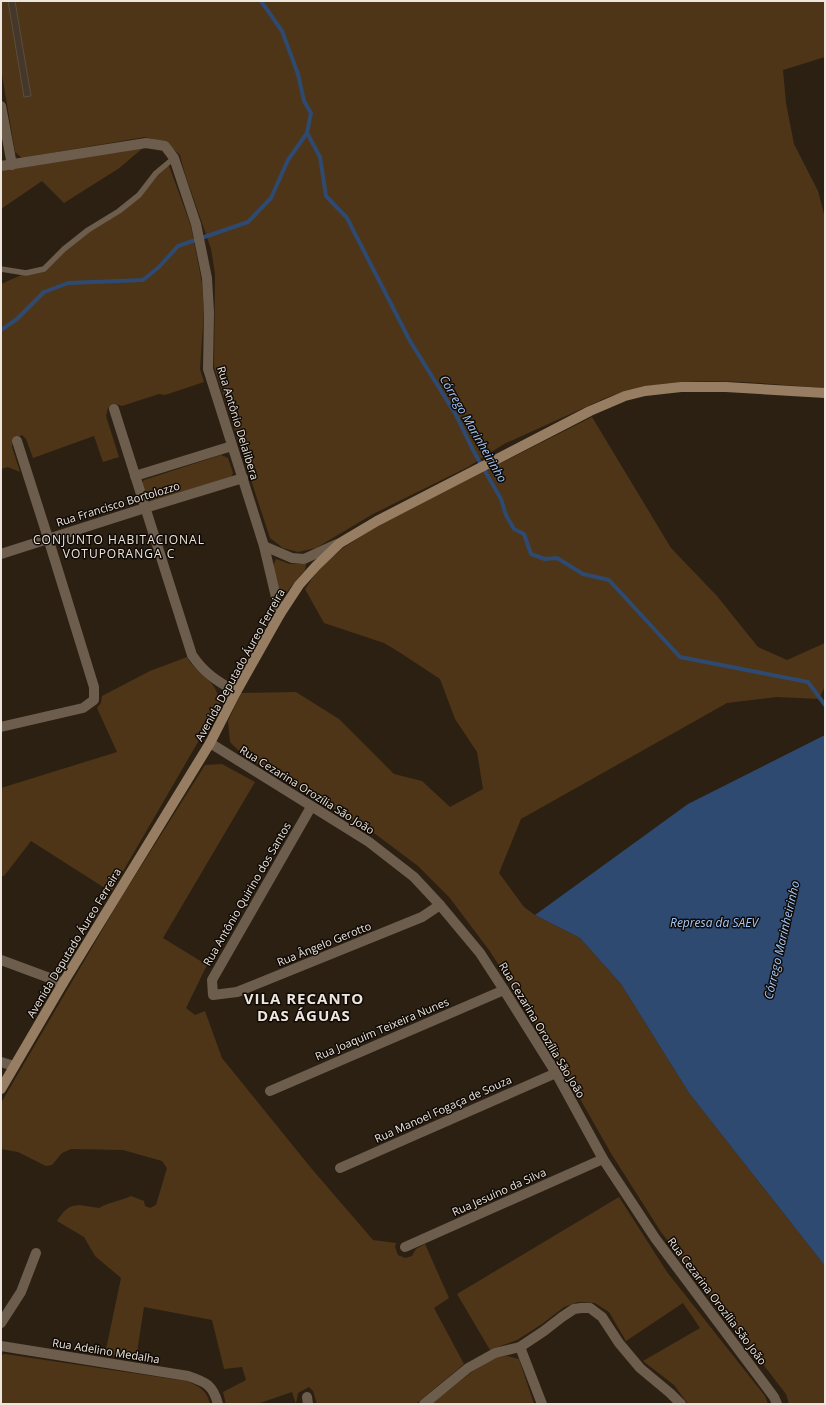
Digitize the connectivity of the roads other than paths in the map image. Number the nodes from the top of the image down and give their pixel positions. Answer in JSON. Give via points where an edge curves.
{"nodes":[{"id":1,"x":1,"y":106,"type":"edge"},
{"id":2,"x":174,"y":158,"type":"junction"},
{"id":3,"x":12,"y":165,"type":"junction"},
{"id":4,"x":1,"y":166,"type":"edge"},
{"id":5,"x":1,"y":269,"type":"edge"},
{"id":6,"x":825,"y":393,"type":"edge"},
{"id":7,"x":114,"y":409,"type":"dead end"},
{"id":8,"x":17,"y":441,"type":"dead end"},
{"id":9,"x":232,"y":446,"type":"junction"},
{"id":10,"x":135,"y":476,"type":"junction"},
{"id":11,"x":243,"y":478,"type":"junction"},
{"id":12,"x":145,"y":508,"type":"junction"},
{"id":13,"x":48,"y":538,"type":"junction"},
{"id":14,"x":340,"y":543,"type":"junction"},
{"id":15,"x":264,"y":546,"type":"junction"},
{"id":16,"x":1,"y":554,"type":"edge"},
{"id":17,"x":280,"y":614,"type":"junction"},
{"id":18,"x":236,"y":692,"type":"junction"},
{"id":19,"x":2,"y":724,"type":"edge"},
{"id":20,"x":210,"y":744,"type":"junction"},
{"id":21,"x":311,"y":807,"type":"junction"},
{"id":22,"x":440,"y":905,"type":"junction"},
{"id":23,"x":1,"y":960,"type":"edge"},
{"id":24,"x":63,"y":983,"type":"junction"},
{"id":25,"x":504,"y":990,"type":"junction"},
{"id":26,"x":213,"y":995,"type":"joint"},
{"id":27,"x":1,"y":1062,"type":"edge"},
{"id":28,"x":14,"y":1066,"type":"junction"},
{"id":29,"x":556,"y":1073,"type":"junction"},
{"id":30,"x":1,"y":1089,"type":"edge"},
{"id":31,"x":270,"y":1091,"type":"dead end"},
{"id":32,"x":603,"y":1159,"type":"junction"},
{"id":33,"x":340,"y":1168,"type":"dead end"},
{"id":34,"x":406,"y":1247,"type":"dead end"},
{"id":35,"x":36,"y":1253,"type":"dead end"},
{"id":36,"x":1,"y":1323,"type":"edge"},
{"id":37,"x":1,"y":1346,"type":"edge"},
{"id":38,"x":520,"y":1347,"type":"junction"},
{"id":39,"x":218,"y":1404,"type":"edge"},
{"id":40,"x":424,"y":1404,"type":"edge"},
{"id":41,"x":542,"y":1404,"type":"edge"},
{"id":42,"x":680,"y":1404,"type":"edge"},
{"id":43,"x":777,"y":1404,"type":"edge"}],
"edges":[{"from":1,"to":3,"type":"street"},
{"from":2,"to":3,"type":"street","name":"Rua Antônio Delalibera","via":[[164,146],[146,143]]},
{"from":2,"to":5,"type":"lane","via":[[156,173],[139,195],[76,239],[44,269],[26,273]]},
{"from":2,"to":9,"type":"street","name":"Rua Antônio Delalibera","via":[[196,224],[201,248],[207,278],[209,312],[208,369]]},
{"from":3,"to":4,"type":"street"},
{"from":6,"to":14,"type":"main road","name":"Avenida Deputado Áureo Ferreira","via":[[681,387],[625,396],[610,401],[377,520]]},
{"from":7,"to":10,"type":"street"},
{"from":8,"to":13,"type":"street"},
{"from":9,"to":10,"type":"street"},
{"from":9,"to":11,"type":"street","name":"Rua Antônio Delalibera"},
{"from":10,"to":12,"type":"street"},
{"from":11,"to":12,"type":"street","name":"Rua Francisco Bortolozzo"},
{"from":11,"to":15,"type":"street","name":"Rua Antônio Delalibera"},
{"from":12,"to":13,"type":"street","name":"Rua Francisco Bortolozzo"},
{"from":12,"to":18,"type":"street","via":[[192,655],[200,667],[215,680]]},
{"from":13,"to":16,"type":"street","name":"Rua Francisco Bortolozzo"},
{"from":13,"to":19,"type":"street","via":[[94,687],[94,700],[83,708]]},
{"from":14,"to":15,"type":"street","via":[[304,559],[292,558]]},
{"from":14,"to":17,"type":"main road","name":"Avenida Deputado Áureo Ferreira","via":[[299,585]]},
{"from":15,"to":17,"type":"street","name":"Rua Antônio Delalibera"},
{"from":17,"to":18,"type":"main road","name":"Avenida Deputado Áureo Ferreira"},
{"from":18,"to":20,"type":"main road","name":"Avenida Deputado Áureo Ferreira"},
{"from":20,"to":21,"type":"street","name":"Rua Cezarina Orozília São João"},
{"from":20,"to":24,"type":"main road","name":"Avenida Deputado Áureo Ferreira"},
{"from":21,"to":22,"type":"street","name":"Rua Cezarina Orozília São João","via":[[369,842],[414,877]]},
{"from":21,"to":26,"type":"street","name":"Rua Antônio Quirino dos Santos","via":[[212,980]]},
{"from":22,"to":25,"type":"street","name":"Rua Cezarina Orozília São João","via":[[480,953]]},
{"from":22,"to":26,"type":"street","name":"Rua Ângelo Gerotto","via":[[422,917],[237,992]]},
{"from":23,"to":24,"type":"street"},
{"from":24,"to":28,"type":"main road","name":"Avenida Deputado Áureo Ferreira"},
{"from":25,"to":29,"type":"street","name":"Rua Cezarina Orozília São João"},
{"from":25,"to":31,"type":"street","name":"Rua Joaquim Teixeira Nunes"},
{"from":27,"to":28,"type":"street"},
{"from":28,"to":30,"type":"main road","name":"Avenida Deputado Áureo Ferreira"},
{"from":29,"to":32,"type":"street","name":"Rua Cezarina Orozília São João"},
{"from":29,"to":33,"type":"street","name":"Rua Manoel Fogaça de Souza"},
{"from":32,"to":34,"type":"street","name":"Rua Jesuíno da Silva"},
{"from":32,"to":43,"type":"street","name":"Rua Cezarina Orozília São João","via":[[654,1238]]},
{"from":35,"to":36,"type":"street","via":[[21,1292]]},
{"from":37,"to":39,"type":"street","name":"Rua Adelino Medalha","via":[[188,1376],[212,1387]]},
{"from":38,"to":40,"type":"street","via":[[495,1353],[468,1368]]},
{"from":38,"to":41,"type":"street"},
{"from":38,"to":42,"type":"street","via":[[574,1309],[590,1308],[602,1317],[640,1368],[670,1392]]}]}
